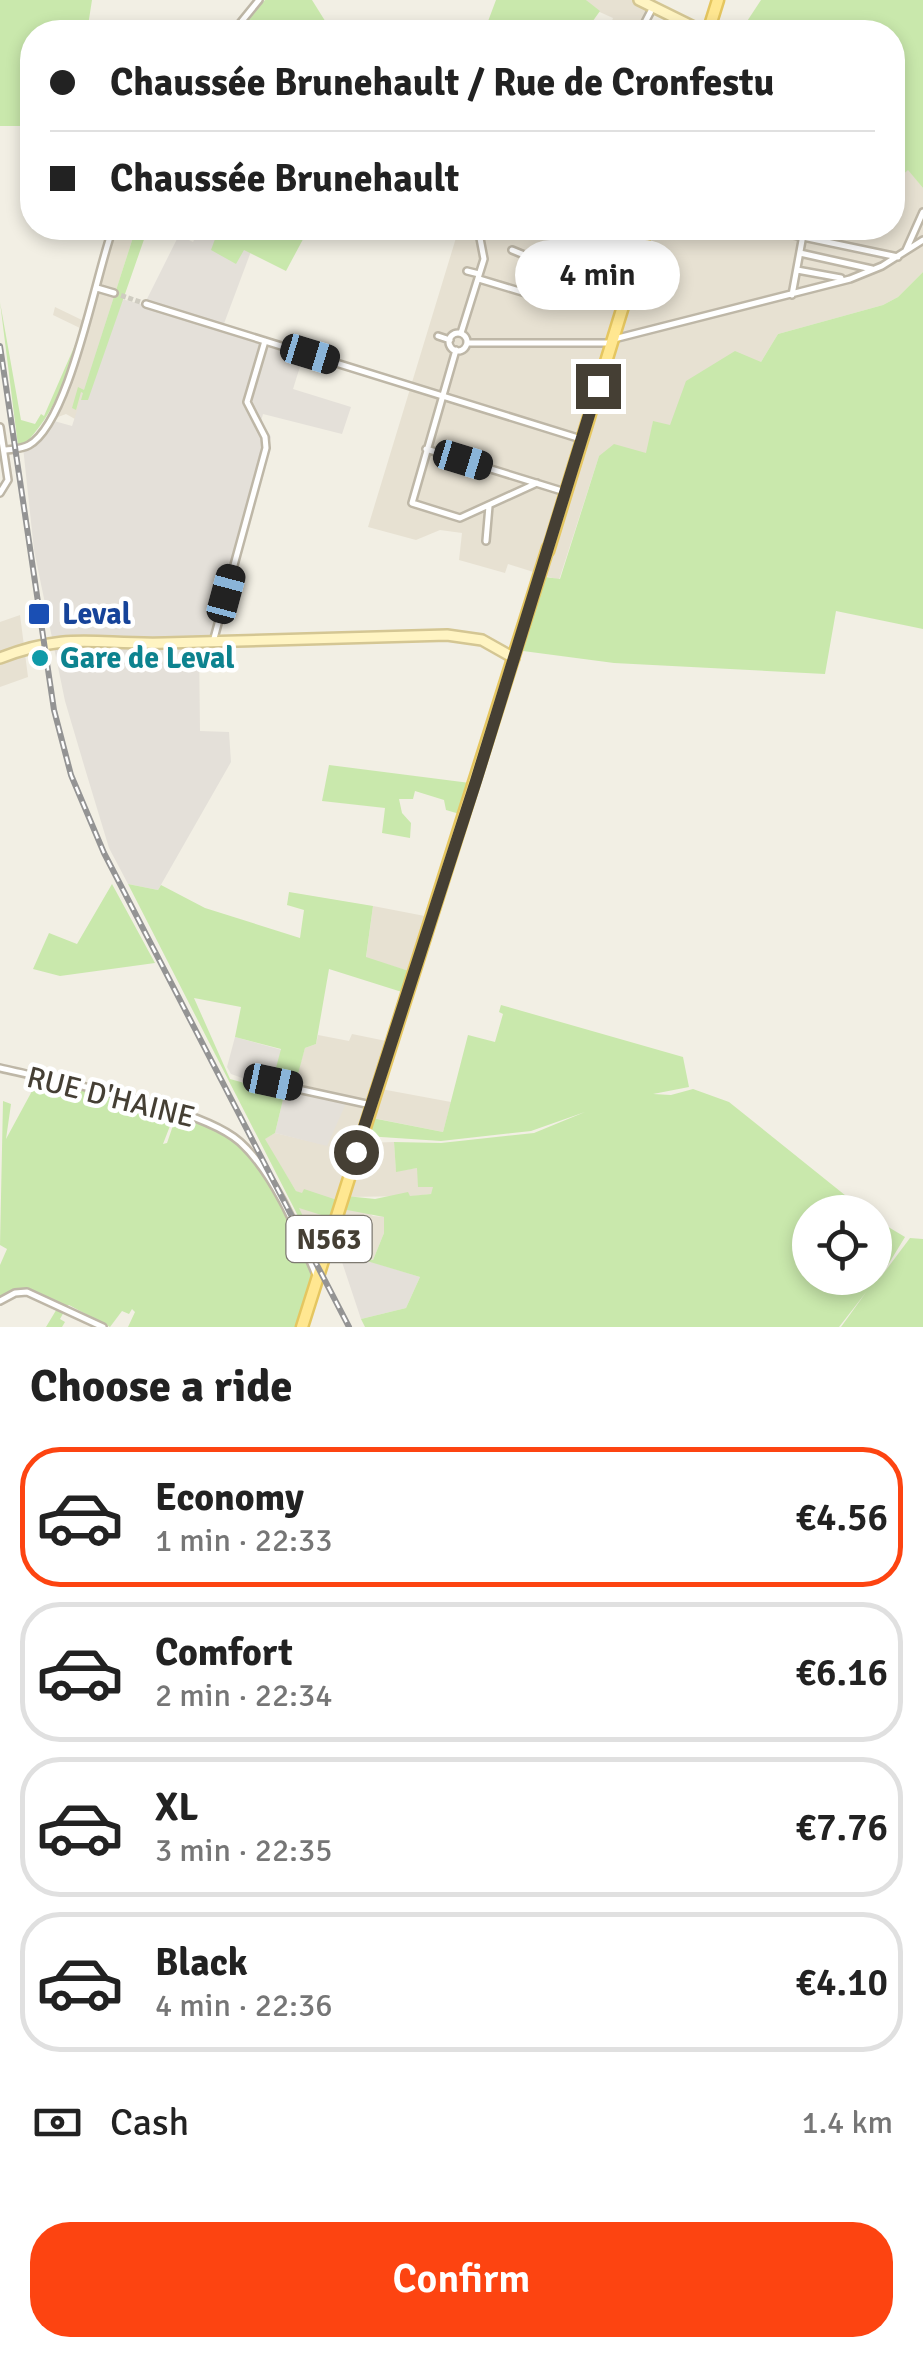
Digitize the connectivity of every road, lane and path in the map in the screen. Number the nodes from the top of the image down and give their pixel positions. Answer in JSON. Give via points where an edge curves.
{"nodes":[{"id":1,"x":259,"y":0,"type":"edge"},
{"id":2,"x":639,"y":0,"type":"edge"},
{"id":3,"x":653,"y":7,"type":"junction"},
{"id":4,"x":243,"y":20,"type":"edge"},
{"id":5,"x":646,"y":20,"type":"edge"},
{"id":6,"x":681,"y":20,"type":"edge"},
{"id":7,"x":923,"y":212,"type":"edge"},
{"id":8,"x":110,"y":240,"type":"edge"},
{"id":9,"x":478,"y":240,"type":"edge"},
{"id":10,"x":643,"y":240,"type":"edge"},
{"id":11,"x":802,"y":240,"type":"edge"},
{"id":12,"x":825,"y":240,"type":"edge"},
{"id":13,"x":923,"y":240,"type":"edge"},
{"id":14,"x":512,"y":250,"type":"dead end"},
{"id":15,"x":906,"y":252,"type":"junction"},
{"id":16,"x":800,"y":253,"type":"junction"},
{"id":17,"x":898,"y":257,"type":"junction"},
{"id":18,"x":540,"y":261,"type":"junction"},
{"id":19,"x":560,"y":270,"type":"dead end"},
{"id":20,"x":797,"y":270,"type":"junction"},
{"id":21,"x":874,"y":270,"type":"junction"},
{"id":22,"x":467,"y":271,"type":"dead end"},
{"id":23,"x":479,"y":277,"type":"junction"},
{"id":24,"x":842,"y":281,"type":"junction"},
{"id":25,"x":97,"y":288,"type":"junction"},
{"id":26,"x":114,"y":293,"type":"tunnel mouth"},
{"id":27,"x":792,"y":295,"type":"junction"},
{"id":28,"x":146,"y":304,"type":"tunnel mouth"},
{"id":29,"x":461,"y":333,"type":"junction"},
{"id":30,"x":438,"y":336,"type":"dead end"},
{"id":31,"x":450,"y":340,"type":"junction"},
{"id":32,"x":266,"y":341,"type":"junction"},
{"id":33,"x":612,"y":341,"type":"junction"},
{"id":34,"x":467,"y":343,"type":"junction"},
{"id":35,"x":456,"y":350,"type":"junction"},
{"id":36,"x":442,"y":395,"type":"junction"},
{"id":37,"x":0,"y":427,"type":"edge"},
{"id":38,"x":582,"y":439,"type":"junction"},
{"id":39,"x":426,"y":449,"type":"junction"},
{"id":40,"x":6,"y":450,"type":"junction"},
{"id":41,"x":537,"y":483,"type":"junction"},
{"id":42,"x":564,"y":492,"type":"junction"},
{"id":43,"x":0,"y":493,"type":"edge"},
{"id":44,"x":490,"y":506,"type":"junction"},
{"id":45,"x":486,"y":541,"type":"dead end"},
{"id":46,"x":213,"y":642,"type":"junction"},
{"id":47,"x":515,"y":656,"type":"junction"},
{"id":48,"x":0,"y":658,"type":"edge"},
{"id":49,"x":0,"y":1068,"type":"edge"},
{"id":50,"x":270,"y":1082,"type":"dead end"},
{"id":51,"x":372,"y":1105,"type":"junction"},
{"id":52,"x":317,"y":1278,"type":"junction"},
{"id":53,"x":0,"y":1302,"type":"edge"},
{"id":54,"x":103,"y":1327,"type":"edge"},
{"id":55,"x":302,"y":1327,"type":"edge"}],
"edges":[{"from":1,"to":4,"type":"street"},
{"from":2,"to":3,"type":"street"},
{"from":3,"to":5,"type":"street"},
{"from":3,"to":6,"type":"street"},
{"from":7,"to":15,"type":"street"},
{"from":8,"to":25,"type":"street"},
{"from":9,"to":23,"type":"street","via":[[484,255]]},
{"from":10,"to":33,"type":"main road","number":"N563"},
{"from":11,"to":16,"type":"street"},
{"from":12,"to":17,"type":"street"},
{"from":13,"to":15,"type":"street"},
{"from":14,"to":18,"type":"street"},
{"from":15,"to":17,"type":"street"},
{"from":16,"to":20,"type":"street"},
{"from":16,"to":21,"type":"street"},
{"from":17,"to":21,"type":"street"},
{"from":18,"to":19,"type":"street"},
{"from":18,"to":23,"type":"street","via":[[528,294]]},
{"from":20,"to":24,"type":"street"},
{"from":20,"to":27,"type":"street"},
{"from":21,"to":24,"type":"street"},
{"from":22,"to":23,"type":"street"},
{"from":23,"to":29,"type":"street"},
{"from":24,"to":27,"type":"street"},
{"from":25,"to":26,"type":"street"},
{"from":25,"to":40,"type":"street","via":[[48,420],[30,444]]},
{"from":27,"to":33,"type":"street"},
{"from":28,"to":32,"type":"street"},
{"from":29,"to":31,"type":"street"},
{"from":29,"to":34,"type":"street"},
{"from":30,"to":31,"type":"street"},
{"from":31,"to":35,"type":"street"},
{"from":32,"to":36,"type":"street"},
{"from":32,"to":46,"type":"street","via":[[248,402],[266,448]]},
{"from":33,"to":34,"type":"street"},
{"from":33,"to":38,"type":"main road","number":"N563"},
{"from":34,"to":35,"type":"street"},
{"from":35,"to":36,"type":"street"},
{"from":36,"to":38,"type":"street"},
{"from":36,"to":39,"type":"street"},
{"from":37,"to":40,"type":"street"},
{"from":38,"to":42,"type":"main road","number":"N563"},
{"from":39,"to":41,"type":"street"},
{"from":39,"to":44,"type":"street","via":[[413,505],[460,518]]},
{"from":40,"to":43,"type":"street","via":[[8,480]]},
{"from":41,"to":42,"type":"street"},
{"from":41,"to":44,"type":"street"},
{"from":42,"to":47,"type":"main road","number":"N563"},
{"from":44,"to":45,"type":"street"},
{"from":46,"to":47,"type":"street","via":[[467,636]]},
{"from":46,"to":48,"type":"street","via":[[69,639]]},
{"from":47,"to":51,"type":"main road","number":"N563"},
{"from":49,"to":52,"type":"street","name":"RUE D'HAINE","via":[[191,1116],[231,1134],[261,1166]]},
{"from":50,"to":51,"type":"street"},
{"from":51,"to":52,"type":"main road","number":"N563"},
{"from":52,"to":55,"type":"main road","number":"N563"},
{"from":53,"to":54,"type":"street","via":[[24,1292]]}]}
